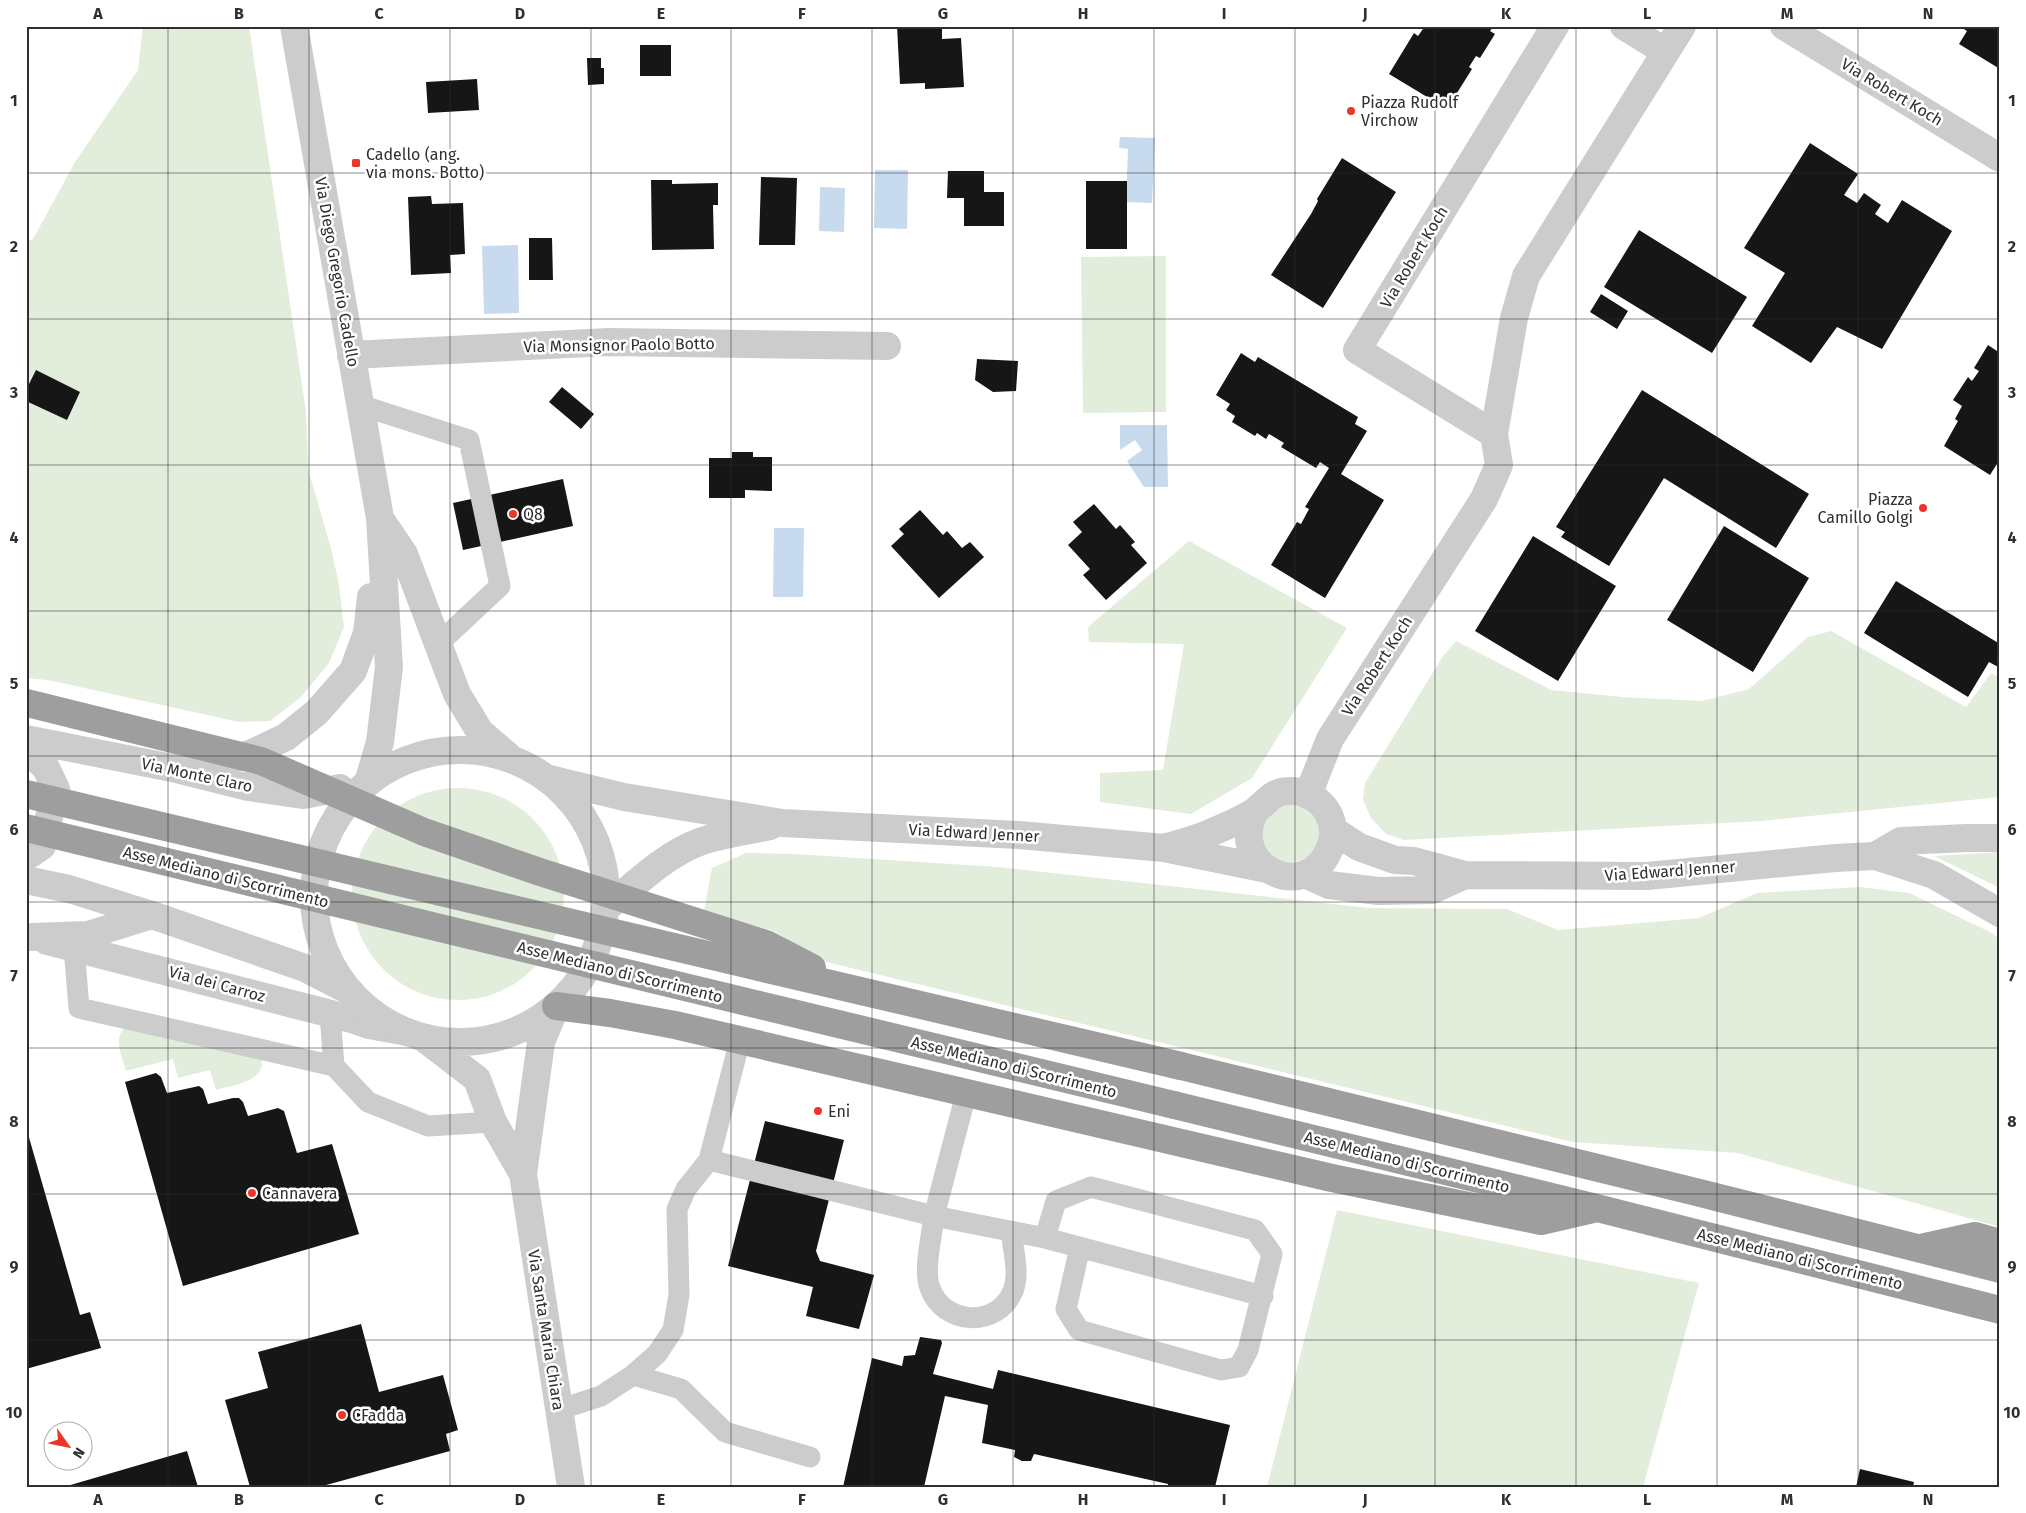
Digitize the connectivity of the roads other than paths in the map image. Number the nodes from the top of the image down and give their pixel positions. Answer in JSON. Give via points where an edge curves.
{"nodes":[{"id":1,"x":294,"y":26,"type":"edge"},
{"id":2,"x":1555,"y":26,"type":"edge"},
{"id":3,"x":1624,"y":26,"type":"edge"},
{"id":4,"x":1682,"y":26,"type":"edge"},
{"id":5,"x":1784,"y":26,"type":"edge"},
{"id":6,"x":1666,"y":52,"type":"junction"},
{"id":7,"x":2000,"y":158,"type":"edge"},
{"id":8,"x":887,"y":346,"type":"dead end"},
{"id":9,"x":351,"y":355,"type":"junction"},
{"id":10,"x":360,"y":405,"type":"junction"},
{"id":11,"x":1494,"y":434,"type":"junction"},
{"id":12,"x":380,"y":518,"type":"junction"},
{"id":13,"x":437,"y":645,"type":"junction"},
{"id":14,"x":27,"y":703,"type":"edge"},
{"id":15,"x":26,"y":738,"type":"edge"},
{"id":16,"x":26,"y":748,"type":"edge"},
{"id":17,"x":511,"y":758,"type":"junction"},
{"id":18,"x":172,"y":768,"type":"junction"},
{"id":19,"x":548,"y":778,"type":"junction"},
{"id":20,"x":368,"y":783,"type":"junction"},
{"id":21,"x":26,"y":794,"type":"edge"},
{"id":22,"x":1308,"y":794,"type":"junction"},
{"id":23,"x":1255,"y":811,"type":"junction"},
{"id":24,"x":782,"y":823,"type":"junction"},
{"id":25,"x":26,"y":828,"type":"edge"},
{"id":26,"x":1333,"y":830,"type":"junction"},
{"id":27,"x":2000,"y":838,"type":"edge"},
{"id":28,"x":1164,"y":848,"type":"junction"},
{"id":29,"x":1875,"y":856,"type":"junction"},
{"id":30,"x":26,"y":857,"type":"edge"},
{"id":31,"x":1267,"y":869,"type":"junction"},
{"id":32,"x":1305,"y":874,"type":"junction"},
{"id":33,"x":1465,"y":875,"type":"junction"},
{"id":34,"x":26,"y":880,"type":"edge"},
{"id":35,"x":605,"y":909,"type":"junction"},
{"id":36,"x":2000,"y":913,"type":"edge"},
{"id":37,"x":152,"y":915,"type":"junction"},
{"id":38,"x":29,"y":936,"type":"edge"},
{"id":39,"x":74,"y":946,"type":"junction"},
{"id":40,"x":847,"y":986,"type":"junction"},
{"id":41,"x":348,"y":991,"type":"junction"},
{"id":42,"x":556,"y":1006,"type":"junction"},
{"id":43,"x":330,"y":1014,"type":"junction"},
{"id":44,"x":415,"y":1035,"type":"junction"},
{"id":45,"x":740,"y":1040,"type":"junction"},
{"id":46,"x":334,"y":1066,"type":"junction"},
{"id":47,"x":966,"y":1094,"type":"junction"},
{"id":48,"x":493,"y":1122,"type":"junction"},
{"id":49,"x":709,"y":1160,"type":"junction"},
{"id":50,"x":523,"y":1174,"type":"junction"},
{"id":51,"x":1597,"y":1208,"type":"junction"},
{"id":52,"x":934,"y":1216,"type":"junction"},
{"id":53,"x":1011,"y":1231,"type":"junction"},
{"id":54,"x":1045,"y":1238,"type":"junction"},
{"id":55,"x":2000,"y":1242,"type":"edge"},
{"id":56,"x":1080,"y":1246,"type":"junction"},
{"id":57,"x":1919,"y":1248,"type":"junction"},
{"id":58,"x":2000,"y":1269,"type":"edge"},
{"id":59,"x":1263,"y":1296,"type":"junction"},
{"id":60,"x":2000,"y":1310,"type":"edge"},
{"id":61,"x":633,"y":1375,"type":"junction"},
{"id":62,"x":558,"y":1410,"type":"junction"},
{"id":63,"x":810,"y":1457,"type":"dead end"},
{"id":64,"x":571,"y":1487,"type":"edge"}],
"edges":[{"from":1,"to":9,"type":"street","name":"Via Diego Gregorio Cadello"},
{"from":2,"to":11,"type":"street","name":"Via Robert Koch","via":[[1357,350]]},
{"from":3,"to":6,"type":"street"},
{"from":4,"to":6,"type":"street","name":"Via Robert Koch"},
{"from":5,"to":7,"type":"street","name":"Via Robert Koch"},
{"from":6,"to":11,"type":"street","name":"Via Robert Koch","via":[[1526,276],[1514,318]]},
{"from":8,"to":9,"type":"street","name":"Via Monsignor Paolo Botto","via":[[609,342]]},
{"from":9,"to":10,"type":"street","name":"Via Diego Gregorio Cadello"},
{"from":10,"to":12,"type":"street","name":"Via Diego Gregorio Cadello"},
{"from":10,"to":13,"type":"lane","via":[[469,440],[500,586]]},
{"from":11,"to":22,"type":"street","name":"Via Robert Koch","via":[[1499,464],[1484,498],[1330,739]]},
{"from":12,"to":13,"type":"street","name":"Via Diego Gregorio Cadello","via":[[404,554]]},
{"from":12,"to":18,"type":"street","via":[[368,633],[353,671],[317,712],[286,737],[250,754],[214,765]]},
{"from":12,"to":20,"type":"street","name":"Via Diego Gregorio Cadello","via":[[389,667],[380,742]]},
{"from":13,"to":17,"type":"street","name":"Via Diego Gregorio Cadello","via":[[457,694],[480,732]]},
{"from":14,"to":40,"type":"highway","bridge":true,"via":[[261,762],[424,832],[766,944]]},
{"from":15,"to":18,"type":"street","name":"Via Monte Claro"},
{"from":16,"to":30,"type":"street","via":[[46,768],[56,789],[42,846]]},
{"from":17,"to":19,"type":"street"},
{"from":17,"to":20,"type":"street","via":[[480,750],[447,750],[415,756],[385,770]]},
{"from":18,"to":20,"type":"street","name":"Via Monte Claro","via":[[248,787],[303,795]]},
{"from":19,"to":24,"type":"street","name":"Via Edward Jenner","via":[[624,797]]},
{"from":19,"to":35,"type":"street","via":[[582,815],[600,851]]},
{"from":20,"to":41,"type":"street","via":[[339,814],[324,842],[316,872],[314,904],[319,935],[330,964]]},
{"from":21,"to":40,"type":"highway","name":"Asse Mediano di Scorrimento","bridge":true,"via":[[380,880]]},
{"from":22,"to":23,"type":"street","via":[[1290,791],[1276,794]]},
{"from":22,"to":26,"type":"street","via":[[1327,811]]},
{"from":23,"to":28,"type":"street","name":"Via Edward Jenner","via":[[1210,833]]},
{"from":23,"to":31,"type":"street","via":[[1250,820],[1249,842],[1259,862]]},
{"from":24,"to":28,"type":"street","name":"Via Edward Jenner","via":[[1019,835]]},
{"from":24,"to":35,"type":"street","name":"Via Edward Jenner","via":[[702,842],[676,854]]},
{"from":25,"to":51,"type":"highway","name":"Asse Mediano di Scorrimento","bridge":true},
{"from":26,"to":32,"type":"street","via":[[1332,844],[1326,856]]},
{"from":26,"to":33,"type":"street","name":"Via Edward Jenner","via":[[1359,847],[1395,860],[1414,861]]},
{"from":27,"to":29,"type":"street","name":"Via Edward Jenner","via":[[1901,841]]},
{"from":28,"to":31,"type":"street","name":"Via Edward Jenner"},
{"from":29,"to":33,"type":"street","name":"Via Edward Jenner","via":[[1647,876]]},
{"from":29,"to":36,"type":"street","name":"Via Edward Jenner","via":[[1934,875]]},
{"from":31,"to":32,"type":"street","via":[[1279,875]]},
{"from":32,"to":33,"type":"street","name":"Via Edward Jenner","via":[[1329,885],[1378,891],[1432,890]]},
{"from":34,"to":37,"type":"street","via":[[69,889]]},
{"from":35,"to":42,"type":"street","via":[[598,946],[580,978]]},
{"from":37,"to":38,"type":"street","via":[[88,935]]},
{"from":37,"to":41,"type":"street","via":[[305,968]]},
{"from":38,"to":39,"type":"street","name":"Via dei Carroz"},
{"from":39,"to":43,"type":"street","name":"Via dei Carroz"},
{"from":39,"to":46,"type":"lane","via":[[79,1008]]},
{"from":40,"to":57,"type":"highway","name":"Asse Mediano di Scorrimento","bridge":true},
{"from":41,"to":44,"type":"street","via":[[375,1015]]},
{"from":42,"to":44,"type":"street","via":[[534,1022],[485,1040],[458,1042]]},
{"from":42,"to":45,"type":"highway","via":[[666,1023]]},
{"from":42,"to":50,"type":"street","name":"Via Santa Maria Chiara","via":[[541,1042]]},
{"from":43,"to":44,"type":"street","name":"Via dei Carroz"},
{"from":43,"to":46,"type":"lane"},
{"from":44,"to":48,"type":"street","name":"Via Santa Maria Chiara","via":[[477,1080]]},
{"from":45,"to":47,"type":"highway"},
{"from":45,"to":49,"type":"lane"},
{"from":46,"to":48,"type":"lane","via":[[368,1102],[428,1126]]},
{"from":47,"to":51,"type":"highway","via":[[1541,1222]]},
{"from":47,"to":52,"type":"lane"},
{"from":48,"to":50,"type":"street","name":"Via Santa Maria Chiara"},
{"from":49,"to":52,"type":"lane"},
{"from":49,"to":61,"type":"lane","via":[[686,1189],[677,1210],[679,1295],[673,1330],[657,1354]]},
{"from":50,"to":62,"type":"street","name":"Via Santa Maria Chiara"},
{"from":51,"to":60,"type":"highway","name":"Asse Mediano di Scorrimento"},
{"from":52,"to":53,"type":"lane"},
{"from":52,"to":53,"type":"lane","via":[[927,1276],[929,1287],[940,1305],[959,1317],[982,1318],[991,1314],[1012,1292],[1016,1272]]},
{"from":53,"to":54,"type":"lane"},
{"from":54,"to":56,"type":"lane"},
{"from":54,"to":59,"type":"lane","via":[[1056,1201],[1091,1187],[1246,1227],[1255,1230],[1272,1254]]},
{"from":55,"to":57,"type":"highway","via":[[1975,1236]]},
{"from":56,"to":59,"type":"lane"},
{"from":56,"to":59,"type":"lane","via":[[1066,1309],[1079,1330],[1221,1370],[1239,1366],[1248,1350]]},
{"from":57,"to":58,"type":"highway","name":"Asse Mediano di Scorrimento"},
{"from":61,"to":62,"type":"lane","via":[[601,1396]]},
{"from":61,"to":63,"type":"lane","via":[[681,1389],[725,1432]]},
{"from":62,"to":64,"type":"street","name":"Via Santa Maria Chiara"}]}
